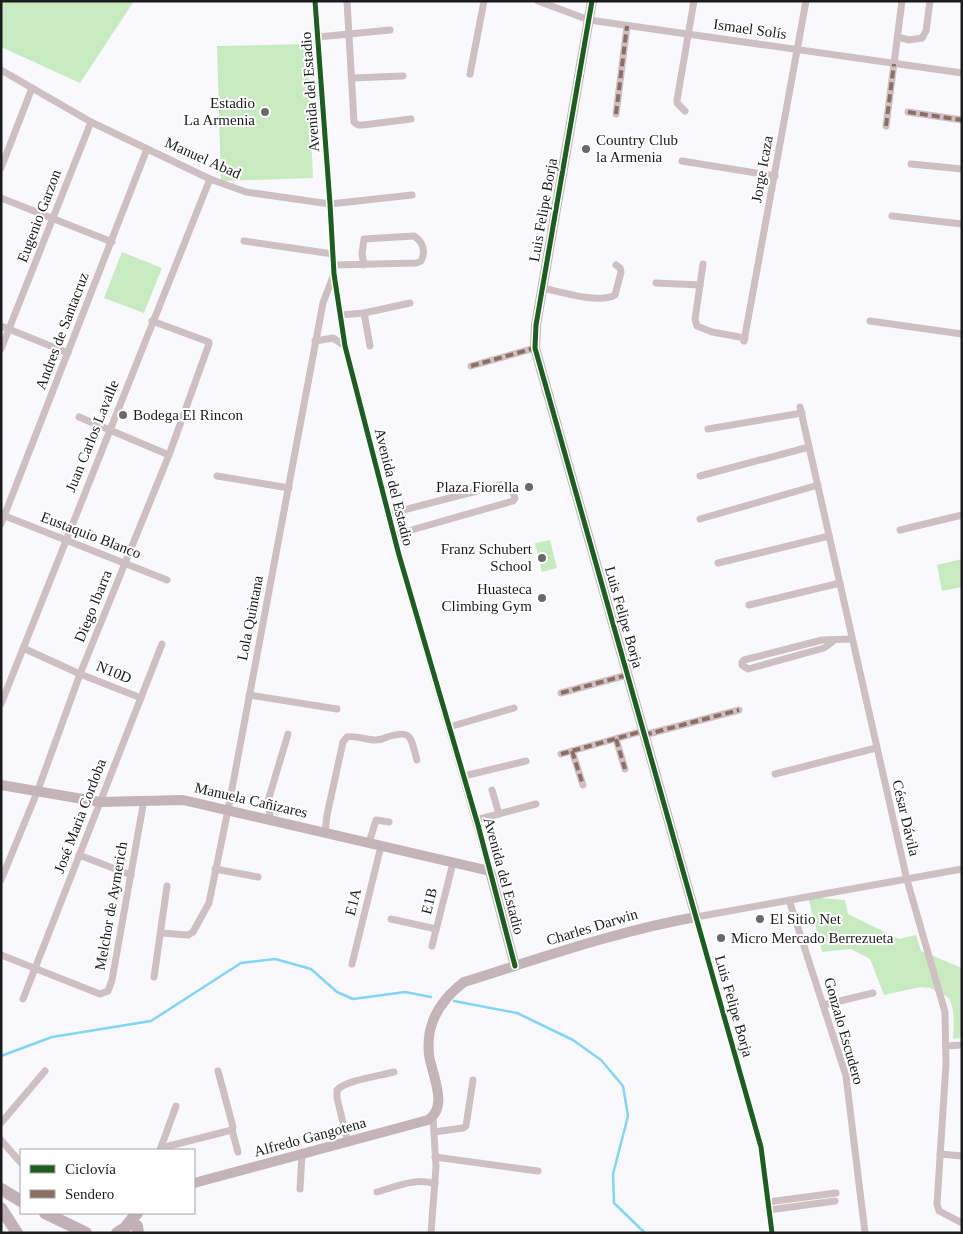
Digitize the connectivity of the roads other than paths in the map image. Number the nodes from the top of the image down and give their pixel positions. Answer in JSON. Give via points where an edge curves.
{"nodes":[{"id":1,"x":315,"y":1,"type":"edge"},
{"id":2,"x":347,"y":1,"type":"edge"},
{"id":3,"x":484,"y":1,"type":"edge"},
{"id":4,"x":538,"y":1,"type":"edge"},
{"id":5,"x":592,"y":1,"type":"edge"},
{"id":6,"x":694,"y":1,"type":"edge"},
{"id":7,"x":806,"y":1,"type":"edge"},
{"id":8,"x":902,"y":1,"type":"edge"},
{"id":9,"x":930,"y":1,"type":"edge"},
{"id":10,"x":589,"y":20,"type":"junction"},
{"id":11,"x":627,"y":26,"type":"junction"},
{"id":12,"x":390,"y":30,"type":"dead end"},
{"id":13,"x":350,"y":34,"type":"junction"},
{"id":14,"x":689,"y":35,"type":"junction"},
{"id":15,"x":318,"y":37,"type":"junction"},
{"id":16,"x":898,"y":37,"type":"junction"},
{"id":17,"x":798,"y":50,"type":"junction"},
{"id":18,"x":894,"y":64,"type":"junction"},
{"id":19,"x":1,"y":70,"type":"edge"},
{"id":20,"x":962,"y":73,"type":"edge"},
{"id":21,"x":470,"y":74,"type":"dead end"},
{"id":22,"x":403,"y":76,"type":"dead end"},
{"id":23,"x":352,"y":78,"type":"junction"},
{"id":24,"x":32,"y":88,"type":"junction"},
{"id":25,"x":685,"y":111,"type":"dead end"},
{"id":26,"x":908,"y":112,"type":"dead end"},
{"id":27,"x":616,"y":114,"type":"dead end"},
{"id":28,"x":411,"y":119,"type":"dead end"},
{"id":29,"x":962,"y":120,"type":"edge"},
{"id":30,"x":91,"y":122,"type":"junction"},
{"id":31,"x":886,"y":126,"type":"dead end"},
{"id":32,"x":147,"y":149,"type":"junction"},
{"id":33,"x":682,"y":162,"type":"dead end"},
{"id":34,"x":912,"y":164,"type":"dead end"},
{"id":35,"x":1,"y":168,"type":"edge"},
{"id":36,"x":962,"y":169,"type":"edge"},
{"id":37,"x":774,"y":176,"type":"junction"},
{"id":38,"x":210,"y":179,"type":"junction"},
{"id":39,"x":412,"y":195,"type":"dead end"},
{"id":40,"x":1,"y":198,"type":"edge"},
{"id":41,"x":330,"y":204,"type":"junction"},
{"id":42,"x":892,"y":216,"type":"dead end"},
{"id":43,"x":53,"y":218,"type":"junction"},
{"id":44,"x":962,"y":224,"type":"edge"},
{"id":45,"x":244,"y":241,"type":"dead end"},
{"id":46,"x":112,"y":242,"type":"junction"},
{"id":47,"x":333,"y":254,"type":"junction"},
{"id":48,"x":703,"y":264,"type":"dead end"},
{"id":49,"x":333,"y":265,"type":"junction"},
{"id":50,"x":364,"y":265,"type":"junction"},
{"id":51,"x":616,"y":266,"type":"dead end"},
{"id":52,"x":334,"y":274,"type":"junction"},
{"id":53,"x":656,"y":283,"type":"dead end"},
{"id":54,"x":700,"y":285,"type":"junction"},
{"id":55,"x":543,"y":288,"type":"junction"},
{"id":56,"x":410,"y":303,"type":"dead end"},
{"id":57,"x":364,"y":314,"type":"junction"},
{"id":58,"x":340,"y":315,"type":"junction"},
{"id":59,"x":870,"y":320,"type":"dead end"},
{"id":60,"x":152,"y":321,"type":"junction"},
{"id":61,"x":1,"y":326,"type":"edge"},
{"id":62,"x":9,"y":329,"type":"junction"},
{"id":63,"x":962,"y":334,"type":"edge"},
{"id":64,"x":316,"y":341,"type":"junction"},
{"id":65,"x":345,"y":346,"type":"junction"},
{"id":66,"x":370,"y":346,"type":"dead end"},
{"id":67,"x":535,"y":348,"type":"junction"},
{"id":68,"x":1,"y":349,"type":"edge"},
{"id":69,"x":68,"y":353,"type":"junction"},
{"id":70,"x":471,"y":366,"type":"dead end"},
{"id":71,"x":79,"y":417,"type":"dead end"},
{"id":72,"x":708,"y":429,"type":"dead end"},
{"id":73,"x":110,"y":430,"type":"junction"},
{"id":74,"x":809,"y":447,"type":"junction"},
{"id":75,"x":169,"y":455,"type":"junction"},
{"id":76,"x":217,"y":476,"type":"dead end"},
{"id":77,"x":700,"y":476,"type":"dead end"},
{"id":78,"x":818,"y":486,"type":"junction"},
{"id":79,"x":289,"y":488,"type":"junction"},
{"id":80,"x":388,"y":514,"type":"junction"},
{"id":81,"x":962,"y":515,"type":"edge"},
{"id":82,"x":4,"y":516,"type":"junction"},
{"id":83,"x":700,"y":519,"type":"dead end"},
{"id":84,"x":1,"y":524,"type":"edge"},
{"id":85,"x":900,"y":530,"type":"dead end"},
{"id":86,"x":394,"y":535,"type":"junction"},
{"id":87,"x":829,"y":536,"type":"junction"},
{"id":88,"x":66,"y":540,"type":"junction"},
{"id":89,"x":125,"y":563,"type":"junction"},
{"id":90,"x":718,"y":563,"type":"dead end"},
{"id":91,"x":166,"y":580,"type":"dead end"},
{"id":92,"x":840,"y":583,"type":"junction"},
{"id":93,"x":749,"y":605,"type":"dead end"},
{"id":94,"x":852,"y":639,"type":"junction"},
{"id":95,"x":835,"y":640,"type":"junction"},
{"id":96,"x":162,"y":644,"type":"dead end"},
{"id":97,"x":23,"y":648,"type":"junction"},
{"id":98,"x":80,"y":674,"type":"junction"},
{"id":99,"x":627,"y":675,"type":"junction"},
{"id":100,"x":561,"y":693,"type":"dead end"},
{"id":101,"x":249,"y":695,"type":"junction"},
{"id":102,"x":141,"y":698,"type":"junction"},
{"id":103,"x":1,"y":704,"type":"edge"},
{"id":104,"x":514,"y":708,"type":"dead end"},
{"id":105,"x":337,"y":709,"type":"dead end"},
{"id":106,"x":739,"y":710,"type":"dead end"},
{"id":107,"x":449,"y":727,"type":"junction"},
{"id":108,"x":644,"y":733,"type":"junction"},
{"id":109,"x":288,"y":734,"type":"dead end"},
{"id":110,"x":616,"y":738,"type":"junction"},
{"id":111,"x":876,"y":748,"type":"junction"},
{"id":112,"x":572,"y":751,"type":"junction"},
{"id":113,"x":561,"y":754,"type":"dead end"},
{"id":114,"x":417,"y":760,"type":"dead end"},
{"id":115,"x":526,"y":761,"type":"dead end"},
{"id":116,"x":626,"y":769,"type":"dead end"},
{"id":117,"x":775,"y":774,"type":"dead end"},
{"id":118,"x":464,"y":776,"type":"junction"},
{"id":119,"x":1,"y":784,"type":"edge"},
{"id":120,"x":583,"y":784,"type":"dead end"},
{"id":121,"x":38,"y":790,"type":"junction"},
{"id":122,"x":492,"y":790,"type":"dead end"},
{"id":123,"x":144,"y":800,"type":"junction"},
{"id":124,"x":100,"y":802,"type":"junction"},
{"id":125,"x":536,"y":804,"type":"dead end"},
{"id":126,"x":228,"y":810,"type":"junction"},
{"id":127,"x":499,"y":814,"type":"junction"},
{"id":128,"x":271,"y":820,"type":"junction"},
{"id":129,"x":476,"y":820,"type":"junction"},
{"id":130,"x":389,"y":822,"type":"dead end"},
{"id":131,"x":325,"y":833,"type":"junction"},
{"id":132,"x":369,"y":843,"type":"junction"},
{"id":133,"x":381,"y":846,"type":"junction"},
{"id":134,"x":79,"y":855,"type":"junction"},
{"id":135,"x":453,"y":864,"type":"junction"},
{"id":136,"x":215,"y":869,"type":"junction"},
{"id":137,"x":962,"y":869,"type":"edge"},
{"id":138,"x":490,"y":871,"type":"junction"},
{"id":139,"x":131,"y":875,"type":"junction"},
{"id":140,"x":258,"y":877,"type":"dead end"},
{"id":141,"x":1,"y":880,"type":"edge"},
{"id":142,"x":907,"y":880,"type":"junction"},
{"id":143,"x":167,"y":886,"type":"dead end"},
{"id":144,"x":789,"y":900,"type":"junction"},
{"id":145,"x":696,"y":916,"type":"junction"},
{"id":146,"x":392,"y":919,"type":"dead end"},
{"id":147,"x":436,"y":929,"type":"junction"},
{"id":148,"x":160,"y":933,"type":"junction"},
{"id":149,"x":432,"y":946,"type":"dead end"},
{"id":150,"x":1,"y":955,"type":"edge"},
{"id":151,"x":352,"y":964,"type":"dead end"},
{"id":152,"x":515,"y":966,"type":"junction"},
{"id":153,"x":35,"y":969,"type":"junction"},
{"id":154,"x":154,"y":977,"type":"dead end"},
{"id":155,"x":873,"y":993,"type":"dead end"},
{"id":156,"x":23,"y":999,"type":"dead end"},
{"id":157,"x":824,"y":1005,"type":"junction"},
{"id":158,"x":962,"y":1045,"type":"edge"},
{"id":159,"x":946,"y":1046,"type":"junction"},
{"id":160,"x":45,"y":1071,"type":"dead end"},
{"id":161,"x":218,"y":1071,"type":"dead end"},
{"id":162,"x":394,"y":1072,"type":"dead end"},
{"id":163,"x":473,"y":1080,"type":"dead end"},
{"id":164,"x":176,"y":1106,"type":"dead end"},
{"id":165,"x":433,"y":1117,"type":"junction"},
{"id":166,"x":1,"y":1123,"type":"edge"},
{"id":167,"x":232,"y":1130,"type":"junction"},
{"id":168,"x":434,"y":1132,"type":"junction"},
{"id":169,"x":1,"y":1140,"type":"edge"},
{"id":170,"x":348,"y":1143,"type":"junction"},
{"id":171,"x":160,"y":1149,"type":"edge"},
{"id":172,"x":238,"y":1152,"type":"dead end"},
{"id":173,"x":302,"y":1154,"type":"junction"},
{"id":174,"x":940,"y":1154,"type":"junction"},
{"id":175,"x":962,"y":1156,"type":"edge"},
{"id":176,"x":435,"y":1157,"type":"junction"},
{"id":177,"x":20,"y":1162,"type":"edge"},
{"id":178,"x":538,"y":1171,"type":"dead end"},
{"id":179,"x":195,"y":1183,"type":"edge"},
{"id":180,"x":436,"y":1184,"type":"junction"},
{"id":181,"x":1,"y":1189,"type":"edge"},
{"id":182,"x":300,"y":1189,"type":"dead end"},
{"id":183,"x":377,"y":1192,"type":"dead end"},
{"id":184,"x":20,"y":1200,"type":"edge"},
{"id":185,"x":768,"y":1202,"type":"junction"},
{"id":186,"x":1,"y":1208,"type":"edge"},
{"id":187,"x":769,"y":1210,"type":"junction"},
{"id":188,"x":47,"y":1214,"type":"edge"},
{"id":189,"x":136,"y":1214,"type":"edge"},
{"id":190,"x":141,"y":1214,"type":"edge"},
{"id":191,"x":962,"y":1223,"type":"edge"},
{"id":192,"x":137,"y":1231,"type":"edge"},
{"id":193,"x":17,"y":1233,"type":"edge"},
{"id":194,"x":86,"y":1233,"type":"edge"},
{"id":195,"x":117,"y":1233,"type":"edge"},
{"id":196,"x":431,"y":1233,"type":"edge"},
{"id":197,"x":772,"y":1233,"type":"edge"},
{"id":198,"x":865,"y":1233,"type":"edge"}],
"edges":[{"from":1,"to":15,"type":"street","name":"Avenida del Estadio"},
{"from":2,"to":13,"type":"street"},
{"from":3,"to":21,"type":"street"},
{"from":4,"to":10,"type":"street","name":"Ismael Solís"},
{"from":5,"to":10,"type":"street","name":"Luis Felipe Borja"},
{"from":6,"to":14,"type":"street"},
{"from":7,"to":17,"type":"street","name":"Jorge Icaza"},
{"from":8,"to":16,"type":"street"},
{"from":9,"to":16,"type":"street","via":[[922,38],[909,40]]},
{"from":10,"to":11,"type":"street","name":"Ismael Solís"},
{"from":10,"to":55,"type":"street","name":"Luis Felipe Borja"},
{"from":11,"to":14,"type":"street","name":"Ismael Solís"},
{"from":11,"to":27,"type":"street"},
{"from":12,"to":13,"type":"street"},
{"from":13,"to":15,"type":"street"},
{"from":13,"to":23,"type":"street"},
{"from":14,"to":17,"type":"street","name":"Ismael Solís"},
{"from":14,"to":25,"type":"street","via":[[677,100]]},
{"from":15,"to":41,"type":"street","name":"Avenida del Estadio"},
{"from":16,"to":18,"type":"street"},
{"from":17,"to":18,"type":"street","name":"Ismael Solís"},
{"from":17,"to":37,"type":"street","name":"Jorge Icaza"},
{"from":18,"to":20,"type":"street","name":"Ismael Solís"},
{"from":18,"to":31,"type":"street"},
{"from":19,"to":24,"type":"street","name":"Manuel Abad"},
{"from":22,"to":23,"type":"street"},
{"from":23,"to":28,"type":"street","via":[[354,122],[358,125]]},
{"from":24,"to":30,"type":"street","name":"Manuel Abad"},
{"from":24,"to":35,"type":"street"},
{"from":26,"to":29,"type":"street"},
{"from":30,"to":32,"type":"street","name":"Manuel Abad"},
{"from":30,"to":43,"type":"street","name":"Eugenio Garzon"},
{"from":32,"to":38,"type":"street","name":"Manuel Abad"},
{"from":32,"to":46,"type":"street","name":"Andres de Santacruz"},
{"from":33,"to":37,"type":"street"},
{"from":34,"to":36,"type":"street"},
{"from":37,"to":54,"type":"street","name":"Jorge Icaza","via":[[745,340],[697,326],[695,319]]},
{"from":38,"to":41,"type":"street","name":"Manuel Abad","via":[[246,192]]},
{"from":38,"to":60,"type":"street","name":"Juan Carlos Lavalle"},
{"from":39,"to":41,"type":"street","name":"Manuel Abad"},
{"from":40,"to":43,"type":"street"},
{"from":41,"to":47,"type":"street","name":"Avenida del Estadio"},
{"from":42,"to":44,"type":"street"},
{"from":43,"to":46,"type":"street"},
{"from":43,"to":62,"type":"street","name":"Eugenio Garzon"},
{"from":45,"to":47,"type":"street"},
{"from":46,"to":69,"type":"street","name":"Andres de Santacruz"},
{"from":47,"to":49,"type":"street","name":"Avenida del Estadio"},
{"from":48,"to":54,"type":"street"},
{"from":49,"to":50,"type":"street"},
{"from":49,"to":52,"type":"street","name":"Avenida del Estadio"},
{"from":50,"to":50,"type":"street","via":[[416,264],[423,257],[423,245],[414,236],[364,239]]},
{"from":51,"to":55,"type":"street","via":[[621,272],[615,295],[610,298]]},
{"from":52,"to":58,"type":"street","name":"Avenida del Estadio"},
{"from":52,"to":64,"type":"street","name":"Lola Quintana","via":[[322,304]]},
{"from":53,"to":54,"type":"street"},
{"from":55,"to":67,"type":"street","name":"Luis Felipe Borja"},
{"from":56,"to":57,"type":"street"},
{"from":57,"to":58,"type":"street"},
{"from":57,"to":66,"type":"street"},
{"from":58,"to":65,"type":"street","name":"Avenida del Estadio"},
{"from":59,"to":63,"type":"street"},
{"from":60,"to":73,"type":"street","name":"Juan Carlos Lavalle"},
{"from":60,"to":75,"type":"street","name":"Diego Ibarra","via":[[209,343]]},
{"from":61,"to":62,"type":"street"},
{"from":62,"to":68,"type":"street","name":"Eugenio Garzon"},
{"from":62,"to":69,"type":"street"},
{"from":64,"to":65,"type":"street","via":[[333,338]]},
{"from":64,"to":79,"type":"street","name":"Lola Quintana"},
{"from":65,"to":80,"type":"street","name":"Avenida del Estadio"},
{"from":67,"to":70,"type":"street"},
{"from":67,"to":99,"type":"street","name":"Luis Felipe Borja"},
{"from":69,"to":82,"type":"street","name":"Andres de Santacruz"},
{"from":71,"to":73,"type":"street"},
{"from":72,"to":74,"type":"street","name":"César Dávila","via":[[801,410]]},
{"from":73,"to":75,"type":"street"},
{"from":73,"to":88,"type":"street","name":"Juan Carlos Lavalle"},
{"from":74,"to":77,"type":"street"},
{"from":74,"to":78,"type":"street","name":"César Dávila"},
{"from":75,"to":89,"type":"street","name":"Diego Ibarra"},
{"from":76,"to":79,"type":"street"},
{"from":78,"to":83,"type":"street"},
{"from":78,"to":87,"type":"street","name":"César Dávila"},
{"from":79,"to":101,"type":"street","name":"Lola Quintana"},
{"from":80,"to":86,"type":"street","name":"Avenida del Estadio"},
{"from":80,"to":86,"type":"street","via":[[504,484],[510,485],[515,493],[513,501]]},
{"from":81,"to":85,"type":"street"},
{"from":82,"to":84,"type":"street","name":"Andres de Santacruz"},
{"from":82,"to":88,"type":"street","name":"Eustaquio Blanco"},
{"from":86,"to":107,"type":"street","name":"Avenida del Estadio"},
{"from":87,"to":90,"type":"street"},
{"from":87,"to":92,"type":"street","name":"César Dávila"},
{"from":88,"to":89,"type":"street","name":"Eustaquio Blanco"},
{"from":88,"to":97,"type":"street","name":"Juan Carlos Lavalle"},
{"from":89,"to":91,"type":"street","name":"Eustaquio Blanco"},
{"from":89,"to":98,"type":"street","name":"Diego Ibarra"},
{"from":92,"to":93,"type":"street"},
{"from":92,"to":94,"type":"street","name":"César Dávila"},
{"from":94,"to":95,"type":"street"},
{"from":94,"to":111,"type":"street","name":"César Dávila"},
{"from":95,"to":95,"type":"street","via":[[822,640],[744,660],[742,665],[748,668],[817,650]]},
{"from":96,"to":102,"type":"street","name":"José Maria Cordoba"},
{"from":97,"to":98,"type":"street","name":"N10D"},
{"from":97,"to":103,"type":"street","name":"Juan Carlos Lavalle"},
{"from":98,"to":102,"type":"street","name":"N10D"},
{"from":98,"to":121,"type":"street","name":"Diego Ibarra"},
{"from":99,"to":100,"type":"street"},
{"from":99,"to":108,"type":"street","name":"Luis Felipe Borja"},
{"from":101,"to":105,"type":"street"},
{"from":101,"to":126,"type":"street","name":"Lola Quintana"},
{"from":102,"to":124,"type":"street","name":"José Maria Cordoba"},
{"from":104,"to":107,"type":"street"},
{"from":106,"to":108,"type":"street"},
{"from":107,"to":118,"type":"street","name":"Avenida del Estadio"},
{"from":108,"to":110,"type":"street"},
{"from":108,"to":145,"type":"street","name":"Luis Felipe Borja"},
{"from":109,"to":128,"type":"street","via":[[268,801]]},
{"from":110,"to":112,"type":"street"},
{"from":110,"to":116,"type":"street"},
{"from":111,"to":117,"type":"street"},
{"from":111,"to":142,"type":"street","name":"César Dávila"},
{"from":112,"to":113,"type":"street"},
{"from":112,"to":120,"type":"street"},
{"from":114,"to":131,"type":"street","via":[[411,740],[403,733],[376,740],[347,737],[343,742]]},
{"from":115,"to":118,"type":"street"},
{"from":118,"to":129,"type":"street","name":"Avenida del Estadio"},
{"from":119,"to":121,"type":"street","name":"Manuela Cañizares"},
{"from":121,"to":124,"type":"street","name":"Manuela Cañizares"},
{"from":121,"to":141,"type":"street","name":"Diego Ibarra"},
{"from":122,"to":127,"type":"street"},
{"from":123,"to":124,"type":"street","name":"Manuela Cañizares"},
{"from":123,"to":126,"type":"street","name":"Manuela Cañizares","via":[[183,800]]},
{"from":123,"to":139,"type":"street","name":"Melchor de Aymerich"},
{"from":124,"to":134,"type":"street","name":"José Maria Cordoba"},
{"from":125,"to":127,"type":"street"},
{"from":126,"to":128,"type":"street","name":"Manuela Cañizares"},
{"from":126,"to":136,"type":"street","name":"Lola Quintana"},
{"from":127,"to":129,"type":"street"},
{"from":128,"to":131,"type":"street","name":"Manuela Cañizares"},
{"from":129,"to":138,"type":"street","name":"Avenida del Estadio"},
{"from":130,"to":132,"type":"street","via":[[376,820]]},
{"from":131,"to":132,"type":"street","name":"Manuela Cañizares"},
{"from":132,"to":133,"type":"street","name":"Manuela Cañizares"},
{"from":133,"to":135,"type":"street","name":"Manuela Cañizares"},
{"from":133,"to":151,"type":"street","name":"E1A"},
{"from":134,"to":139,"type":"street"},
{"from":134,"to":153,"type":"street","name":"José Maria Cordoba"},
{"from":135,"to":138,"type":"street","name":"Manuela Cañizares"},
{"from":135,"to":147,"type":"street","name":"E1B"},
{"from":136,"to":140,"type":"street"},
{"from":136,"to":148,"type":"street","name":"Lola Quintana","via":[[208,903],[193,932],[182,936]]},
{"from":137,"to":142,"type":"street","name":"Charles Darwin"},
{"from":138,"to":152,"type":"street","name":"Avenida del Estadio"},
{"from":139,"to":153,"type":"street","name":"Melchor de Aymerich","via":[[108,992],[100,994]]},
{"from":142,"to":144,"type":"street","name":"Charles Darwin"},
{"from":142,"to":159,"type":"street","name":"César Dávila","via":[[945,1012]]},
{"from":143,"to":148,"type":"street"},
{"from":144,"to":145,"type":"street","name":"Charles Darwin"},
{"from":144,"to":157,"type":"street","name":"Gonzalo Escudero"},
{"from":145,"to":152,"type":"street","name":"Charles Darwin","via":[[651,925]]},
{"from":145,"to":185,"type":"street","name":"Luis Felipe Borja","via":[[761,1148]]},
{"from":146,"to":147,"type":"street"},
{"from":147,"to":149,"type":"street","name":"E1B"},
{"from":148,"to":154,"type":"street"},
{"from":150,"to":153,"type":"street","name":"Melchor de Aymerich"},
{"from":152,"to":165,"type":"street","name":"Charles Darwin","via":[[464,982],[452,991],[437,1012],[429,1043],[439,1104]]},
{"from":153,"to":156,"type":"street","name":"José Maria Cordoba"},
{"from":155,"to":157,"type":"street"},
{"from":157,"to":198,"type":"street","name":"Gonzalo Escudero","via":[[846,1076]]},
{"from":158,"to":159,"type":"street"},
{"from":159,"to":174,"type":"street","name":"César Dávila"},
{"from":160,"to":166,"type":"street"},
{"from":161,"to":167,"type":"street"},
{"from":162,"to":170,"type":"street","via":[[337,1090]]},
{"from":163,"to":168,"type":"street","via":[[466,1126]]},
{"from":164,"to":171,"type":"street"},
{"from":165,"to":168,"type":"street","name":"Charles Darwin"},
{"from":165,"to":170,"type":"street","name":"Alfredo Gangotena"},
{"from":167,"to":171,"type":"street"},
{"from":167,"to":172,"type":"street"},
{"from":168,"to":176,"type":"street","name":"Charles Darwin"},
{"from":169,"to":177,"type":"street"},
{"from":170,"to":173,"type":"street","name":"Alfredo Gangotena"},
{"from":173,"to":179,"type":"street","name":"Alfredo Gangotena"},
{"from":173,"to":182,"type":"street"},
{"from":174,"to":175,"type":"street"},
{"from":174,"to":191,"type":"street","name":"César Dávila","via":[[939,1211]]},
{"from":176,"to":178,"type":"street"},
{"from":176,"to":180,"type":"street","name":"Charles Darwin"},
{"from":180,"to":183,"type":"street","via":[[416,1182]]},
{"from":180,"to":196,"type":"street","name":"Charles Darwin"},
{"from":181,"to":184,"type":"highway"},
{"from":185,"to":187,"type":"street","name":"Luis Felipe Borja"},
{"from":185,"to":187,"type":"street","via":[[836,1197]]},
{"from":186,"to":193,"type":"highway"},
{"from":187,"to":197,"type":"street","name":"Luis Felipe Borja"},
{"from":188,"to":194,"type":"highway"},
{"from":189,"to":195,"type":"highway"},
{"from":190,"to":192,"type":"street"}]}
